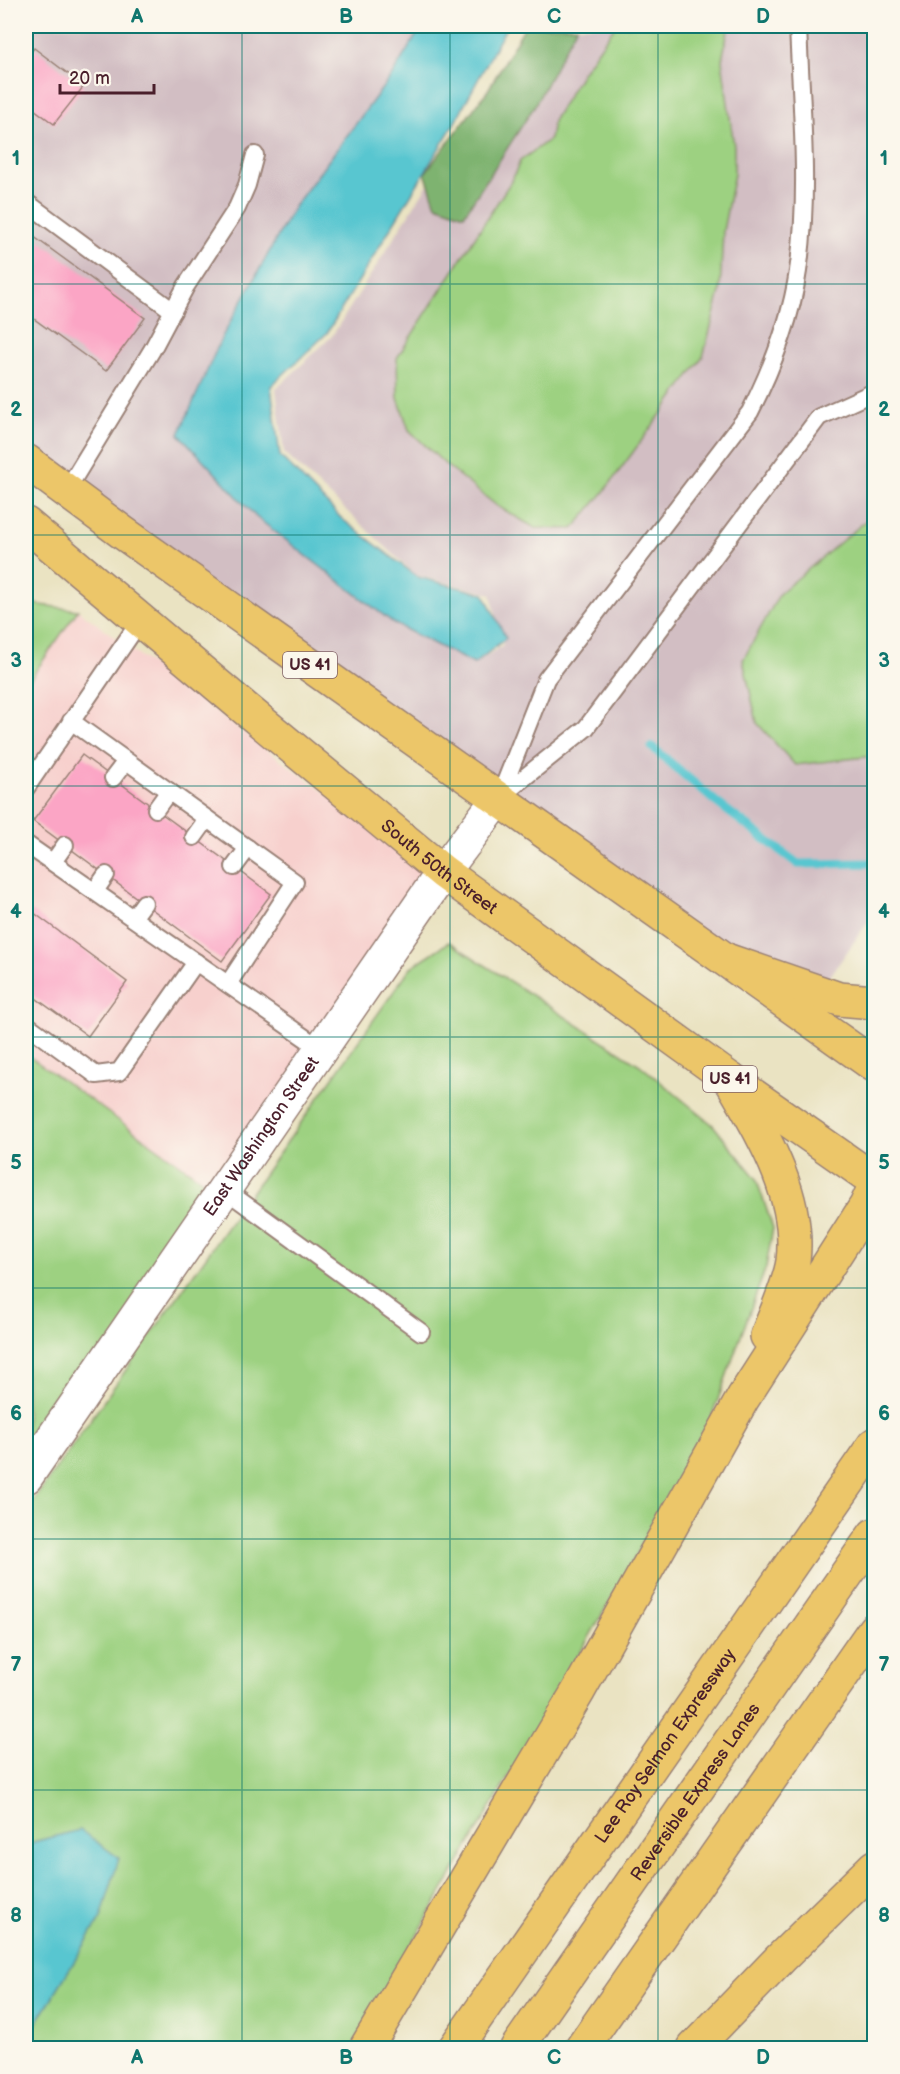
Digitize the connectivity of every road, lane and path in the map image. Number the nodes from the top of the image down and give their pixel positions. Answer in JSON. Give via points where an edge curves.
{"nodes":[{"id":1,"x":798,"y":26,"type":"edge"},
{"id":2,"x":255,"y":155,"type":"dead end"},
{"id":3,"x":26,"y":202,"type":"edge"},
{"id":4,"x":173,"y":311,"type":"junction"},
{"id":5,"x":874,"y":392,"type":"edge"},
{"id":6,"x":26,"y":461,"type":"edge"},
{"id":7,"x":66,"y":491,"type":"junction"},
{"id":8,"x":26,"y":524,"type":"edge"},
{"id":9,"x":140,"y":621,"type":"junction"},
{"id":10,"x":72,"y":721,"type":"junction"},
{"id":11,"x":126,"y":761,"type":"junction"},
{"id":12,"x":114,"y":778,"type":"dead end"},
{"id":13,"x":26,"y":788,"type":"edge"},
{"id":14,"x":169,"y":791,"type":"junction"},
{"id":15,"x":499,"y":798,"type":"junction"},
{"id":16,"x":156,"y":809,"type":"dead end"},
{"id":17,"x":207,"y":819,"type":"junction"},
{"id":18,"x":194,"y":837,"type":"dead end"},
{"id":19,"x":65,"y":845,"type":"dead end"},
{"id":20,"x":248,"y":848,"type":"junction"},
{"id":21,"x":28,"y":849,"type":"edge"},
{"id":22,"x":53,"y":862,"type":"junction"},
{"id":23,"x":234,"y":867,"type":"dead end"},
{"id":24,"x":444,"y":872,"type":"junction"},
{"id":25,"x":106,"y":875,"type":"dead end"},
{"id":26,"x":95,"y":891,"type":"junction"},
{"id":27,"x":144,"y":903,"type":"dead end"},
{"id":28,"x":133,"y":918,"type":"junction"},
{"id":29,"x":186,"y":934,"type":"dead end"},
{"id":30,"x":176,"y":948,"type":"junction"},
{"id":31,"x":729,"y":961,"type":"junction"},
{"id":32,"x":196,"y":962,"type":"junction"},
{"id":33,"x":228,"y":984,"type":"junction"},
{"id":34,"x":874,"y":1002,"type":"edge"},
{"id":35,"x":26,"y":1024,"type":"edge"},
{"id":36,"x":321,"y":1049,"type":"junction"},
{"id":37,"x":874,"y":1065,"type":"edge"},
{"id":38,"x":731,"y":1080,"type":"junction"},
{"id":39,"x":874,"y":1180,"type":"edge"},
{"id":40,"x":874,"y":1188,"type":"edge"},
{"id":41,"x":224,"y":1189,"type":"junction"},
{"id":42,"x":421,"y":1332,"type":"dead end"},
{"id":43,"x":743,"y":1398,"type":"junction"},
{"id":44,"x":874,"y":1445,"type":"edge"},
{"id":45,"x":26,"y":1477,"type":"edge"},
{"id":46,"x":874,"y":1535,"type":"edge"},
{"id":47,"x":874,"y":1630,"type":"edge"},
{"id":48,"x":874,"y":1867,"type":"edge"},
{"id":49,"x":366,"y":2049,"type":"edge"},
{"id":50,"x":455,"y":2049,"type":"edge"},
{"id":51,"x":516,"y":2049,"type":"edge"},
{"id":52,"x":582,"y":2049,"type":"edge"},
{"id":53,"x":694,"y":2049,"type":"edge"}],
"edges":[{"from":1,"to":15,"type":"lane","via":[[802,226],[798,272],[769,374],[750,412],[546,679]]},
{"from":2,"to":4,"type":"lane","via":[[237,208]]},
{"from":3,"to":4,"type":"lane"},
{"from":4,"to":7,"type":"lane"},
{"from":5,"to":15,"type":"lane","via":[[819,417],[586,728]]},
{"from":6,"to":7,"type":"main road","number":"US 41"},
{"from":7,"to":15,"type":"main road","number":"US 41"},
{"from":8,"to":9,"type":"main road","name":"South 50th Street","number":"US 41"},
{"from":9,"to":10,"type":"lane"},
{"from":9,"to":24,"type":"main road","name":"South 50th Street","number":"US 41"},
{"from":10,"to":11,"type":"lane"},
{"from":10,"to":13,"type":"lane"},
{"from":11,"to":12,"type":"lane"},
{"from":11,"to":14,"type":"lane"},
{"from":14,"to":16,"type":"lane"},
{"from":14,"to":17,"type":"lane"},
{"from":15,"to":24,"type":"street","name":"East Washington Street"},
{"from":15,"to":31,"type":"main road","number":"US 41"},
{"from":17,"to":18,"type":"lane"},
{"from":17,"to":20,"type":"lane"},
{"from":19,"to":22,"type":"lane"},
{"from":20,"to":23,"type":"lane"},
{"from":20,"to":33,"type":"lane","via":[[295,882]]},
{"from":21,"to":22,"type":"lane"},
{"from":22,"to":26,"type":"lane"},
{"from":24,"to":36,"type":"street","name":"East Washington Street"},
{"from":24,"to":38,"type":"main road","name":"South 50th Street","number":"US 41"},
{"from":25,"to":26,"type":"lane"},
{"from":26,"to":28,"type":"lane"},
{"from":27,"to":28,"type":"lane"},
{"from":28,"to":30,"type":"lane"},
{"from":29,"to":30,"type":"lane"},
{"from":30,"to":32,"type":"lane"},
{"from":31,"to":34,"type":"main road","via":[[839,999]]},
{"from":31,"to":37,"type":"main road","number":"US 41"},
{"from":32,"to":33,"type":"lane"},
{"from":32,"to":35,"type":"lane","via":[[119,1072],[96,1075]]},
{"from":33,"to":36,"type":"lane"},
{"from":36,"to":41,"type":"street","name":"East Washington Street"},
{"from":38,"to":39,"type":"main road","name":"South 50th Street","number":"US 41"},
{"from":38,"to":43,"type":"main road","via":[[756,1123],[782,1182],[794,1241],[793,1263]]},
{"from":40,"to":43,"type":"main road"},
{"from":41,"to":42,"type":"lane"},
{"from":41,"to":45,"type":"street","name":"East Washington Street"},
{"from":43,"to":49,"type":"main road","via":[[579,1690]]},
{"from":44,"to":50,"type":"main road","name":"Lee Roy Selmon Expressway"},
{"from":46,"to":51,"type":"main road","name":"Reversible Express Lanes"},
{"from":47,"to":52,"type":"main road"},
{"from":48,"to":53,"type":"main road"}]}
